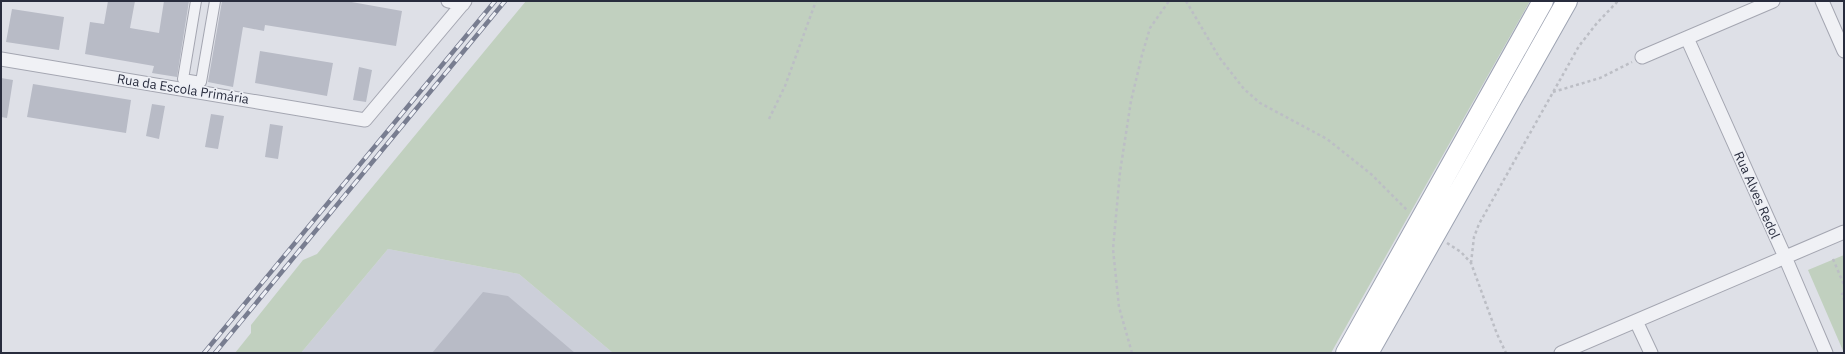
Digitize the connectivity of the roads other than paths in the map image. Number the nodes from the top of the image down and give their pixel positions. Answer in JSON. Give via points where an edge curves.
{"nodes":[{"id":1,"x":196,"y":1,"type":"edge"},
{"id":2,"x":215,"y":1,"type":"edge"},
{"id":3,"x":448,"y":1,"type":"edge"},
{"id":4,"x":1543,"y":1,"type":"edge"},
{"id":5,"x":1567,"y":1,"type":"edge"},
{"id":6,"x":1773,"y":1,"type":"edge"},
{"id":7,"x":1822,"y":1,"type":"edge"},
{"id":8,"x":464,"y":2,"type":"edge"},
{"id":9,"x":1687,"y":38,"type":"junction"},
{"id":10,"x":1844,"y":51,"type":"edge"},
{"id":11,"x":1642,"y":57,"type":"road end"},
{"id":12,"x":1,"y":59,"type":"edge"},
{"id":13,"x":1844,"y":232,"type":"edge"},
{"id":14,"x":1785,"y":256,"type":"junction"},
{"id":15,"x":1636,"y":321,"type":"junction"},
{"id":16,"x":1346,"y":353,"type":"edge"},
{"id":17,"x":1368,"y":353,"type":"edge"},
{"id":18,"x":1561,"y":353,"type":"edge"},
{"id":19,"x":1651,"y":353,"type":"edge"},
{"id":20,"x":1826,"y":353,"type":"edge"}],
"edges":[{"from":1,"to":2,"type":"street","via":[[183,79],[201,82]]},
{"from":3,"to":8,"type":"street"},
{"from":4,"to":16,"type":"main road"},
{"from":5,"to":17,"type":"main road"},
{"from":6,"to":9,"type":"street"},
{"from":7,"to":10,"type":"street"},
{"from":8,"to":12,"type":"street","name":"Rua da Escola Primária","via":[[365,120]]},
{"from":9,"to":11,"type":"street"},
{"from":9,"to":14,"type":"street","name":"Rua Alves Redol"},
{"from":13,"to":14,"type":"street"},
{"from":14,"to":15,"type":"street"},
{"from":14,"to":20,"type":"street","name":"Rua Alves Redol"},
{"from":15,"to":18,"type":"street"},
{"from":15,"to":19,"type":"street"}]}
